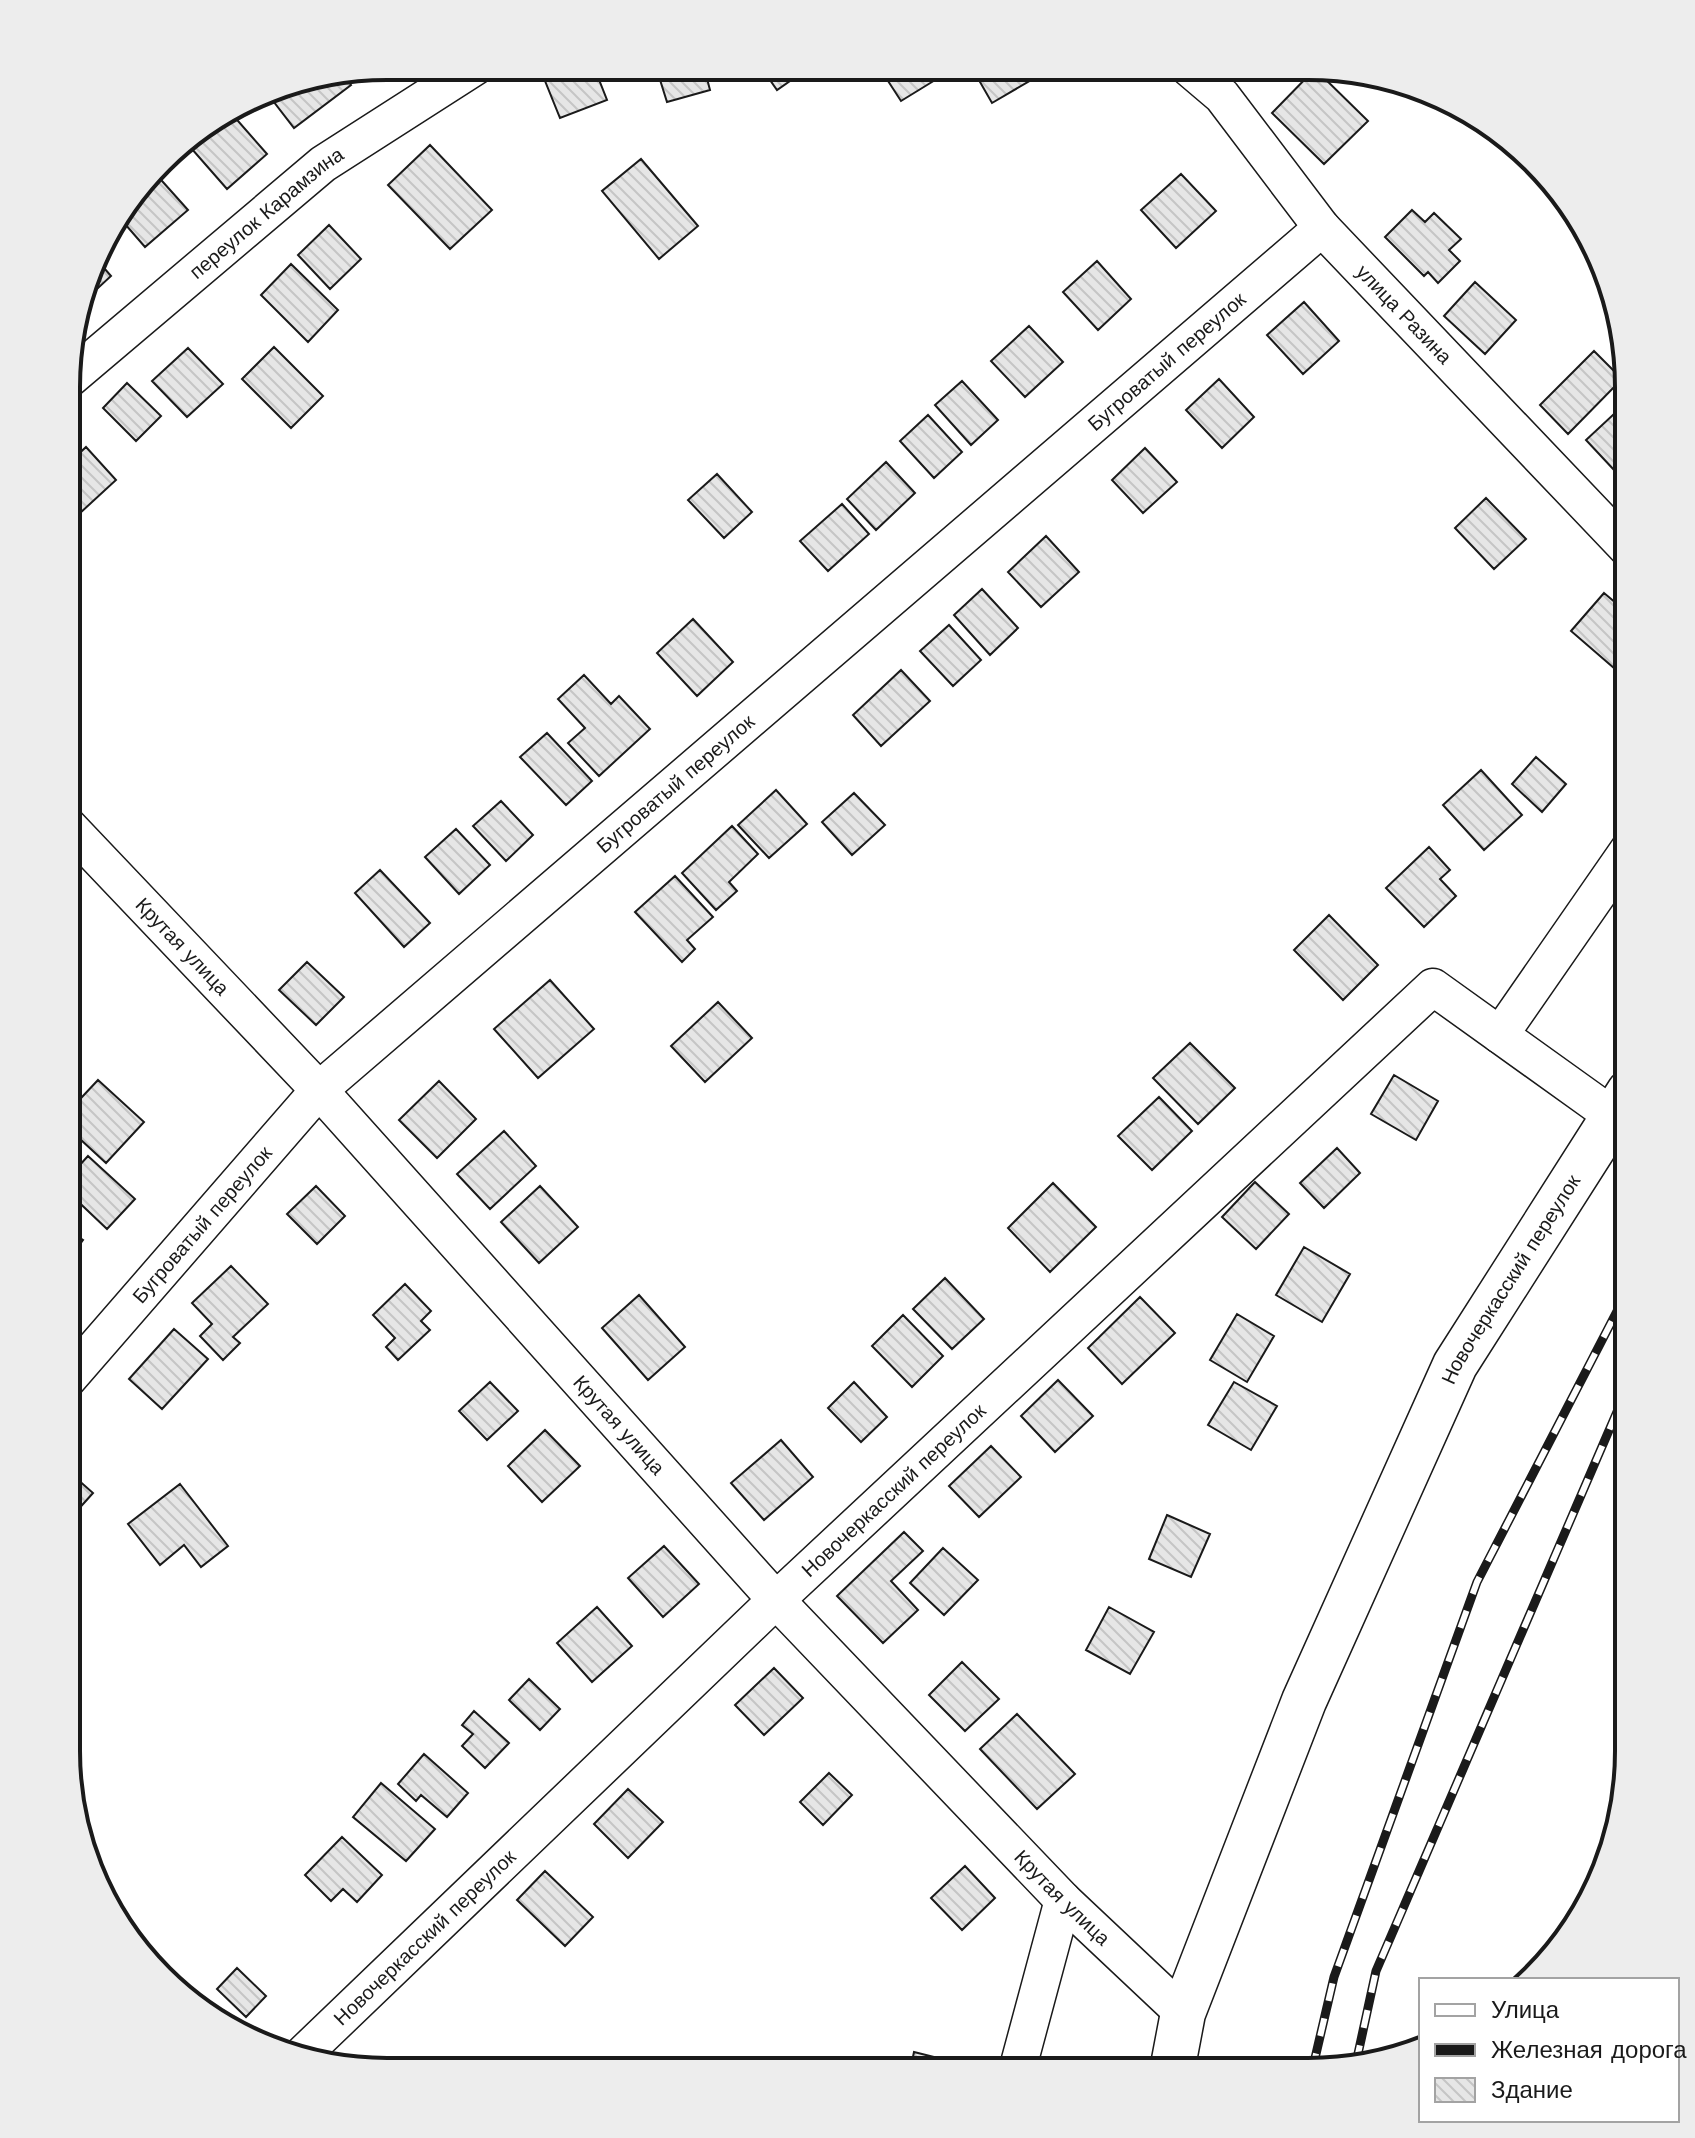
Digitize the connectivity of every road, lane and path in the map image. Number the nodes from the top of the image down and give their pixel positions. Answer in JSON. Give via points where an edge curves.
{"nodes":[{"id":1,"x":454,"y":80,"type":"edge"},
{"id":2,"x":1228,"y":82,"type":"edge"},
{"id":3,"x":1322,"y":228,"type":"junction"},
{"id":4,"x":81,"y":369,"type":"edge"},
{"id":5,"x":1615,"y":535,"type":"edge"},
{"id":6,"x":80,"y":839,"type":"edge"},
{"id":7,"x":1615,"y":869,"type":"edge"},
{"id":8,"x":1500,"y":1035,"type":"junction"},
{"id":9,"x":319,"y":1090,"type":"junction"},
{"id":10,"x":1615,"y":1101,"type":"edge"},
{"id":11,"x":1615,"y":1113,"type":"edge"},
{"id":12,"x":80,"y":1365,"type":"edge"},
{"id":13,"x":776,"y":1600,"type":"junction"},
{"id":14,"x":1063,"y":1900,"type":"junction"},
{"id":15,"x":1183,"y":2013,"type":"junction"},
{"id":16,"x":309,"y":2048,"type":"edge"},
{"id":17,"x":1020,"y":2058,"type":"edge"},
{"id":18,"x":1174,"y":2058,"type":"edge"}],
"edges":[{"from":1,"to":4,"type":"street","name":"переулок Карамзина","via":[[323,164]]},
{"from":2,"to":3,"type":"street","name":"улица Разина"},
{"from":3,"to":5,"type":"street","name":"улица Разина"},
{"from":3,"to":9,"type":"street","name":"Бугроватый переулок"},
{"from":6,"to":9,"type":"street","name":"Крутая улица"},
{"from":7,"to":8,"type":"street"},
{"from":8,"to":10,"type":"street","name":"Новочеркасский переулок"},
{"from":8,"to":13,"type":"street","name":"Новочеркасский переулок","via":[[1433,987]]},
{"from":9,"to":12,"type":"street","name":"Бугроватый переулок"},
{"from":9,"to":13,"type":"street","name":"Крутая улица"},
{"from":11,"to":15,"type":"main road","name":"Новочеркасский переулок","via":[[1455,1365],[1304,1701]]},
{"from":13,"to":14,"type":"street","name":"Крутая улица"},
{"from":13,"to":16,"type":"street","name":"Новочеркасский переулок"},
{"from":14,"to":15,"type":"street","name":"Крутая улица"},
{"from":14,"to":17,"type":"street"},
{"from":15,"to":18,"type":"main road","name":"Новочеркасский переулок"}]}
